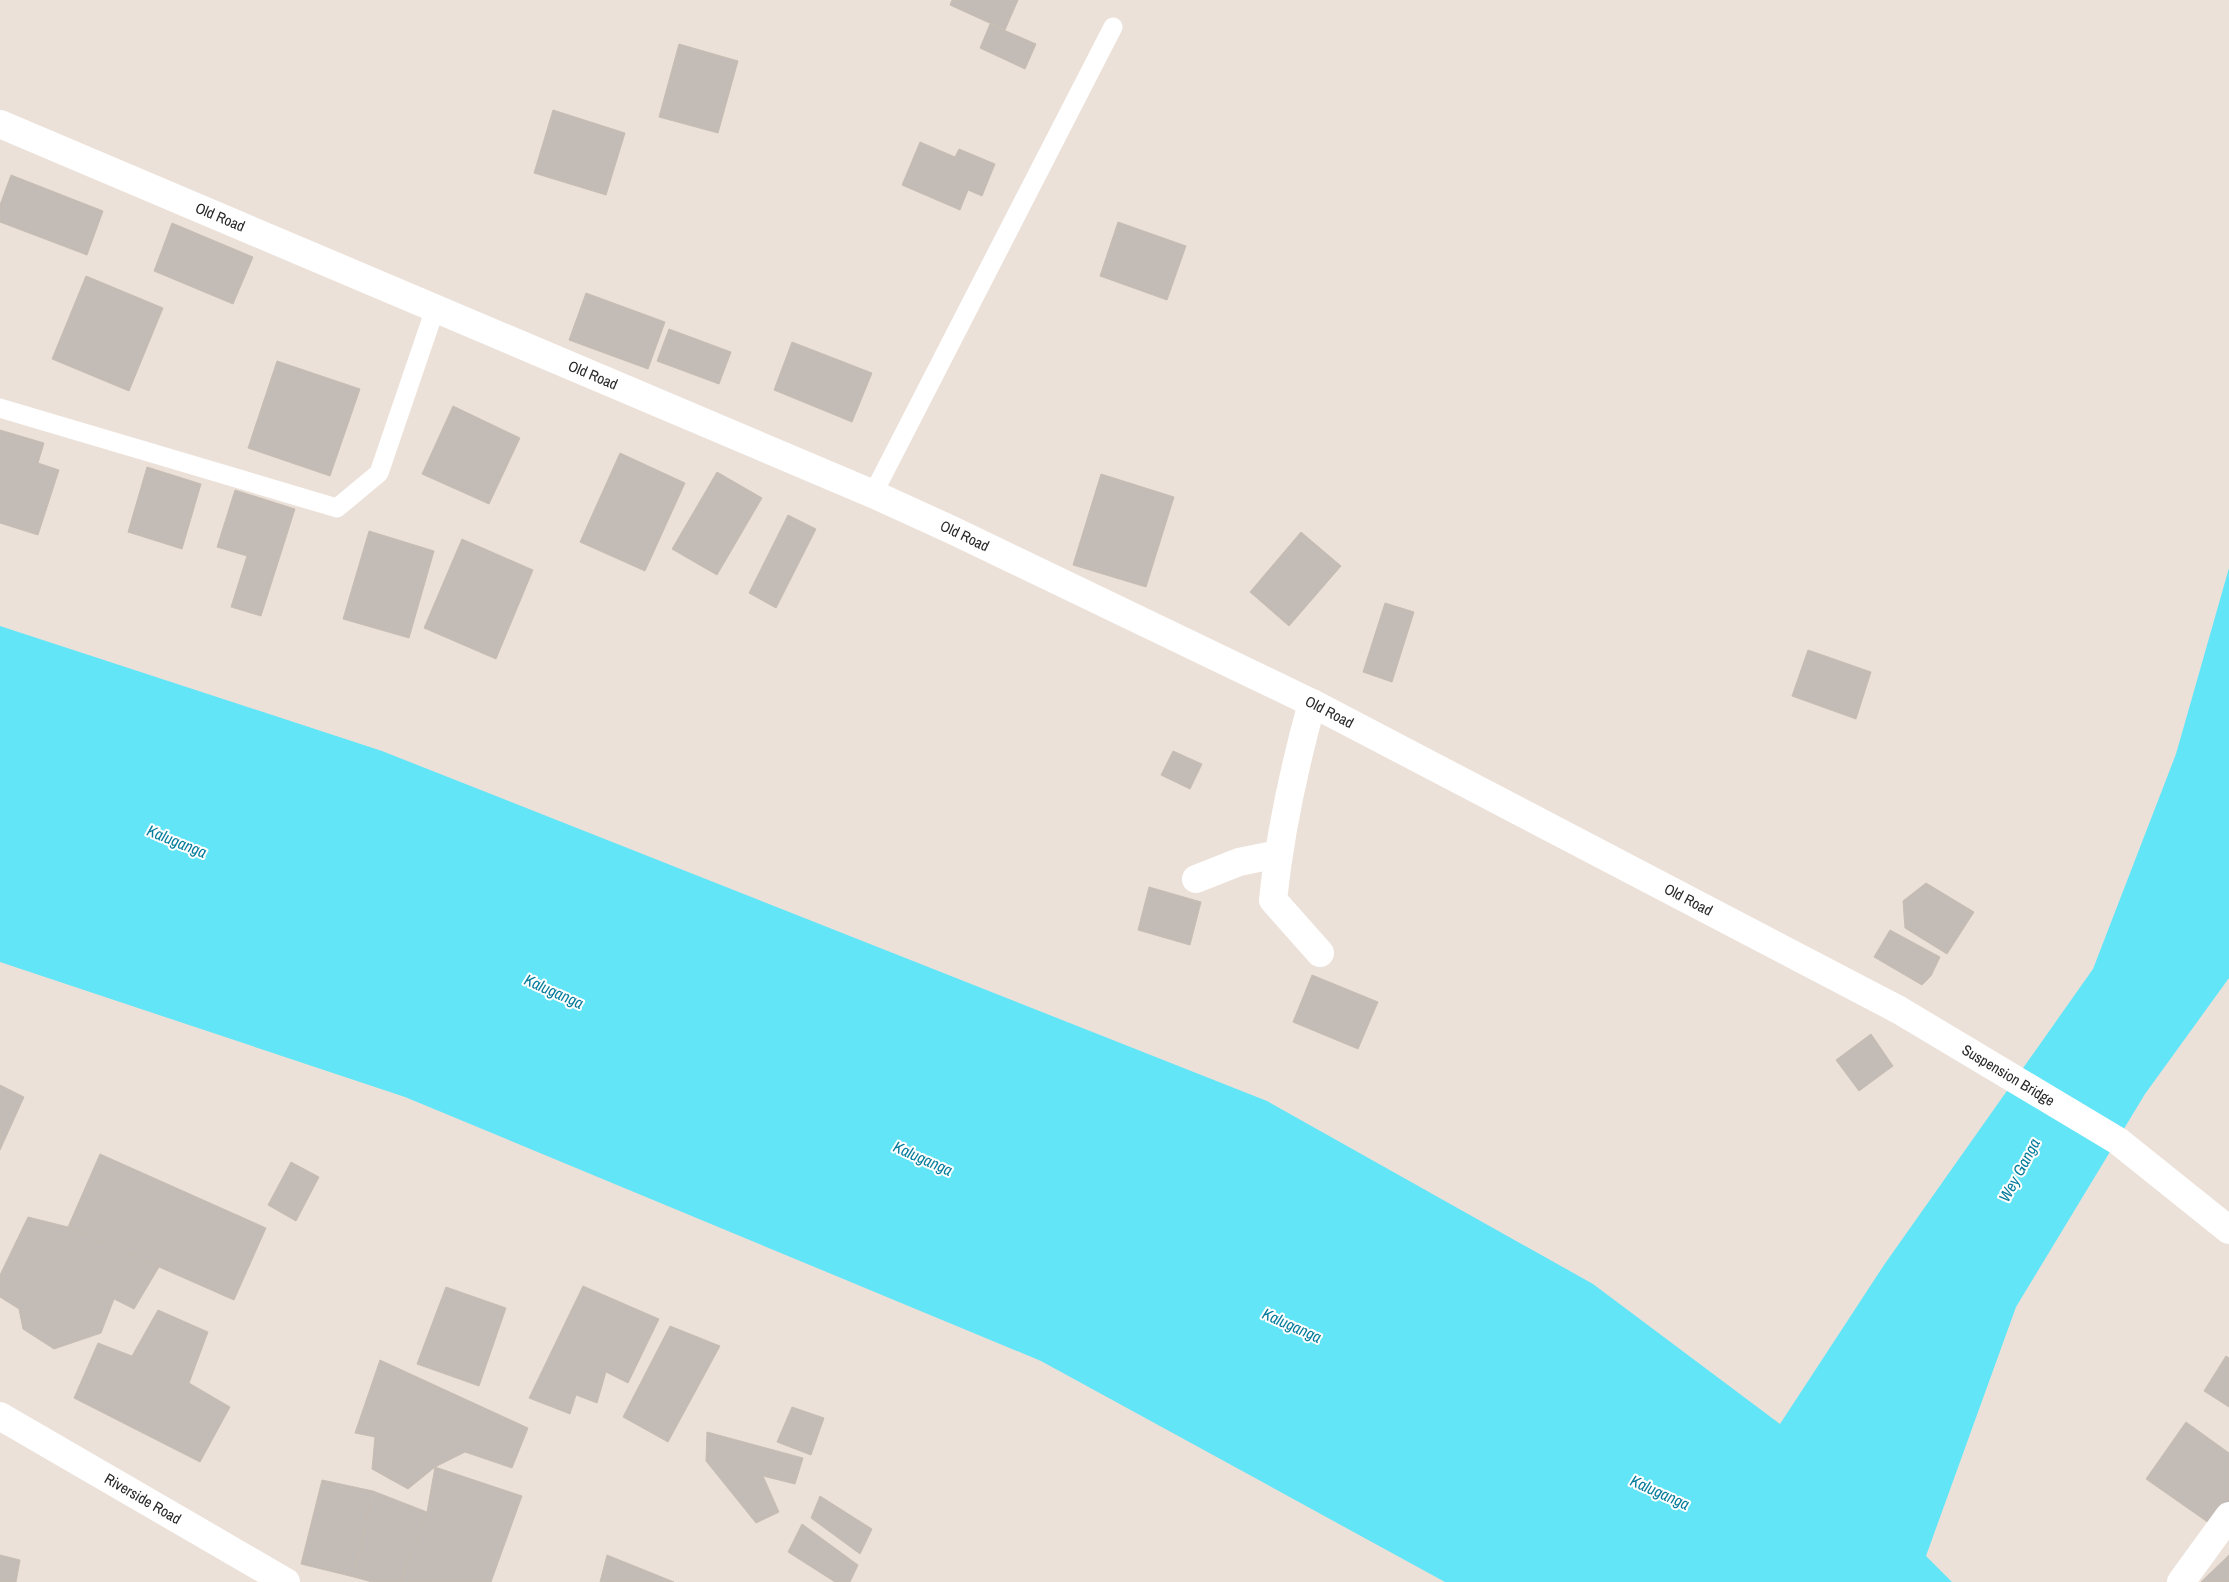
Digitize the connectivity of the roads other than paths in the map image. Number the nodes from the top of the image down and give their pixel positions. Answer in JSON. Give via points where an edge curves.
{"nodes":[{"id":1,"x":1113,"y":27,"type":"dead end"},
{"id":2,"x":0,"y":124,"type":"edge"},
{"id":3,"x":435,"y":309,"type":"junction"},
{"id":4,"x":0,"y":408,"type":"edge"},
{"id":5,"x":873,"y":494,"type":"junction"},
{"id":6,"x":1312,"y":703,"type":"junction"},
{"id":7,"x":1278,"y":854,"type":"junction"},
{"id":8,"x":1196,"y":879,"type":"dead end"},
{"id":9,"x":1320,"y":953,"type":"dead end"},
{"id":10,"x":1899,"y":1010,"type":"joint"},
{"id":11,"x":2229,"y":1230,"type":"edge"},
{"id":12,"x":0,"y":1416,"type":"edge"},
{"id":13,"x":2229,"y":1516,"type":"edge"},
{"id":14,"x":286,"y":1582,"type":"edge"},
{"id":15,"x":2181,"y":1582,"type":"edge"}],
"edges":[{"from":1,"to":5,"type":"lane"},
{"from":2,"to":3,"type":"street","name":"Old Road"},
{"from":3,"to":4,"type":"lane","via":[[379,473],[337,508]]},
{"from":3,"to":5,"type":"street","name":"Old Road"},
{"from":5,"to":6,"type":"street","name":"Old Road"},
{"from":6,"to":7,"type":"street"},
{"from":6,"to":10,"type":"street","name":"Old Road"},
{"from":7,"to":8,"type":"street","via":[[1239,862]]},
{"from":7,"to":9,"type":"street","via":[[1273,900]]},
{"from":10,"to":11,"type":"street","name":"Suspension Bridge","via":[[2118,1141]]},
{"from":12,"to":14,"type":"street","name":"Riverside Road"},
{"from":13,"to":15,"type":"street"}]}
